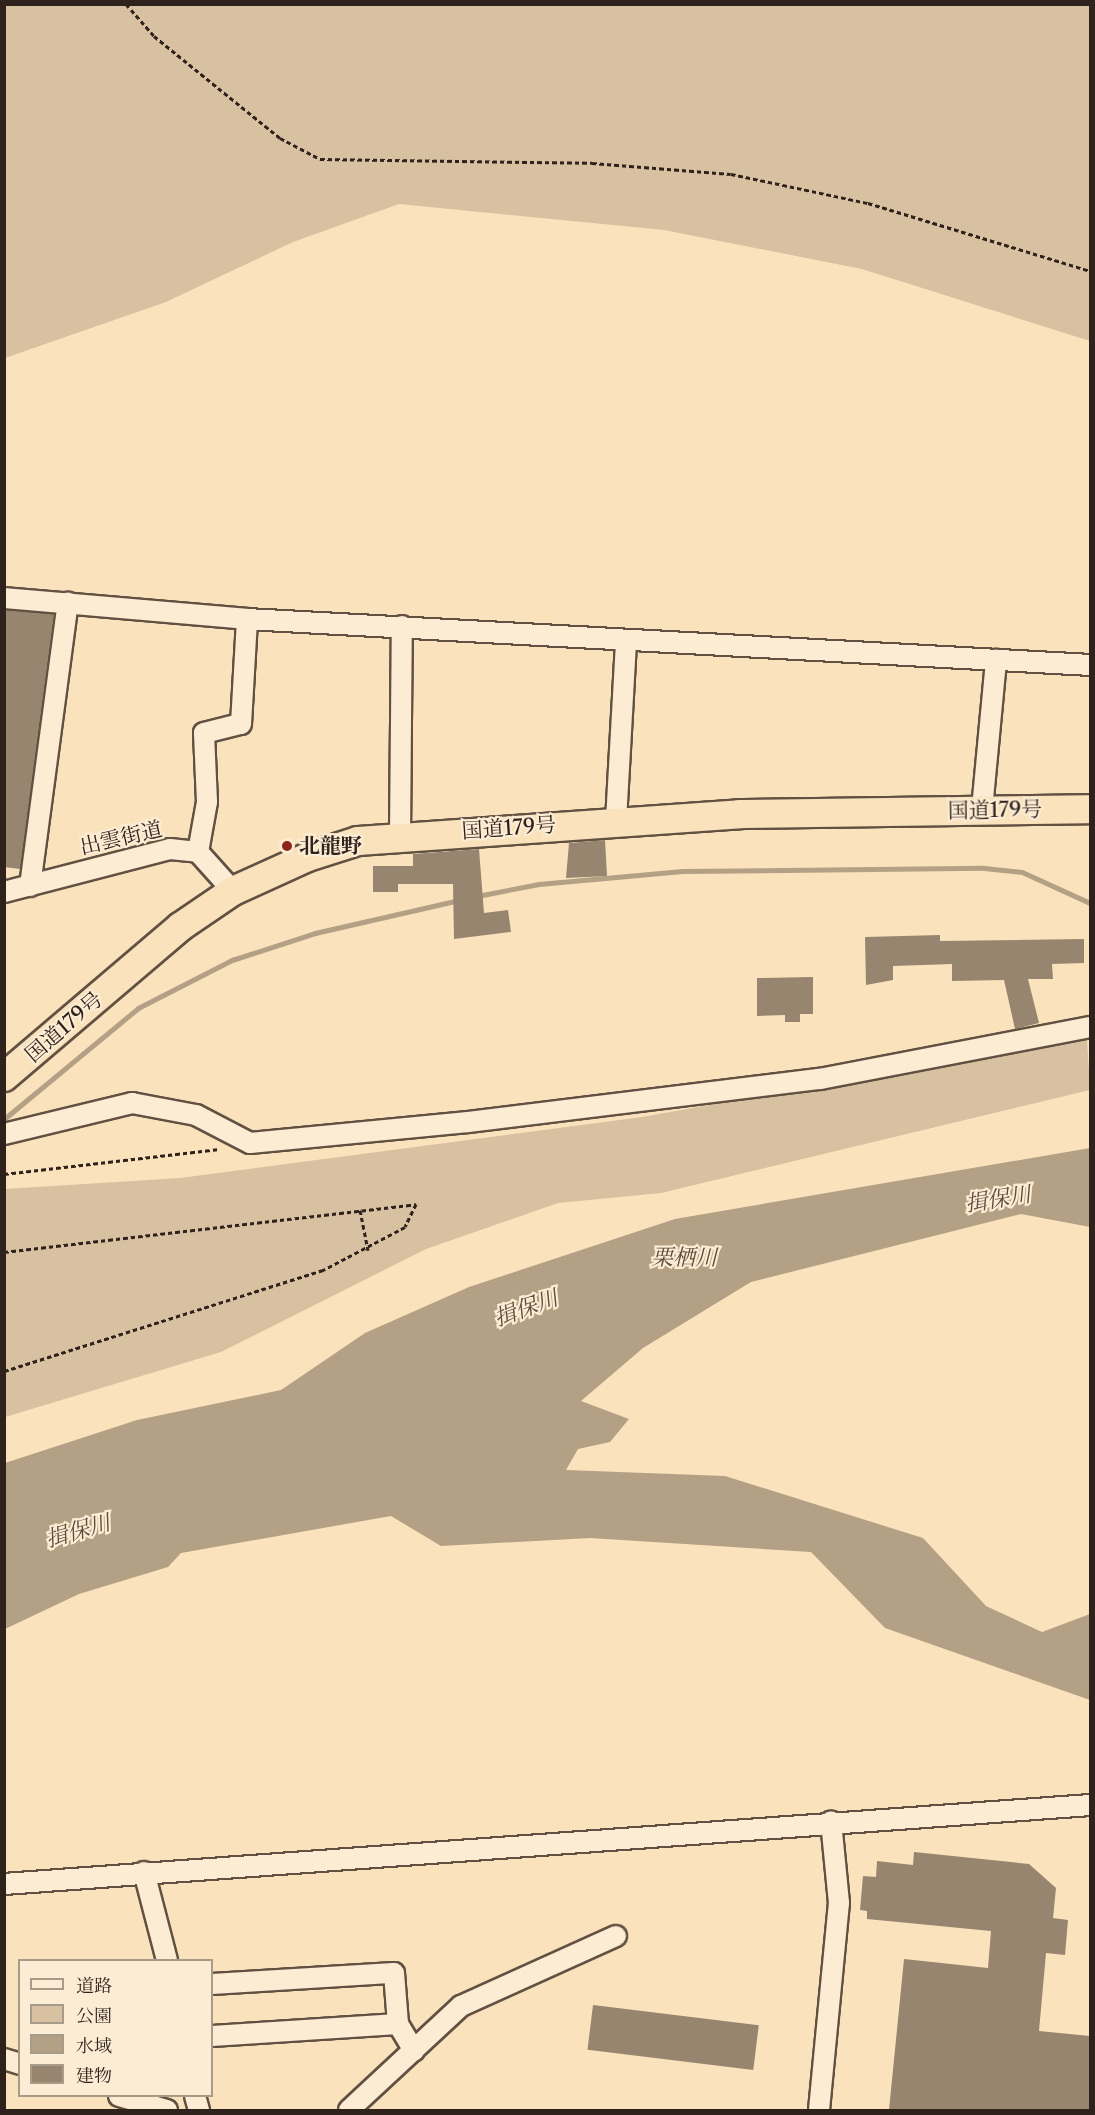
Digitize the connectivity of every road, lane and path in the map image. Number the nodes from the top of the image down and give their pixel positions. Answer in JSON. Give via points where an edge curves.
{"nodes":[{"id":1,"x":126,"y":4,"type":"edge"},
{"id":2,"x":1090,"y":271,"type":"edge"},
{"id":3,"x":4,"y":598,"type":"edge"},
{"id":4,"x":68,"y":603,"type":"junction"},
{"id":5,"x":247,"y":619,"type":"junction"},
{"id":6,"x":402,"y":626,"type":"junction"},
{"id":7,"x":626,"y":640,"type":"junction"},
{"id":8,"x":996,"y":660,"type":"junction"},
{"id":9,"x":1090,"y":665,"type":"edge"},
{"id":10,"x":1090,"y":808,"type":"edge"},
{"id":11,"x":982,"y":809,"type":"junction"},
{"id":12,"x":616,"y":821,"type":"junction"},
{"id":13,"x":400,"y":836,"type":"junction"},
{"id":14,"x":198,"y":852,"type":"junction"},
{"id":15,"x":30,"y":886,"type":"junction"},
{"id":16,"x":234,"y":891,"type":"junction"},
{"id":17,"x":4,"y":892,"type":"edge"},
{"id":18,"x":1090,"y":1027,"type":"edge"},
{"id":19,"x":4,"y":1077,"type":"edge"},
{"id":20,"x":4,"y":1134,"type":"edge"},
{"id":21,"x":250,"y":1143,"type":"junction"},
{"id":22,"x":4,"y":1174,"type":"edge"},
{"id":23,"x":360,"y":1210,"type":"junction"},
{"id":24,"x":368,"y":1250,"type":"junction"},
{"id":25,"x":4,"y":1252,"type":"edge"},
{"id":26,"x":4,"y":1371,"type":"edge"},
{"id":27,"x":1090,"y":1805,"type":"edge"},
{"id":28,"x":831,"y":1821,"type":"junction"},
{"id":29,"x":144,"y":1872,"type":"junction"},
{"id":30,"x":4,"y":1884,"type":"edge"},
{"id":31,"x":616,"y":1936,"type":"dead end"},
{"id":32,"x":167,"y":1959,"type":"edge"},
{"id":33,"x":213,"y":1984,"type":"edge"},
{"id":34,"x":398,"y":2024,"type":"junction"},
{"id":35,"x":213,"y":2036,"type":"edge"},
{"id":36,"x":414,"y":2051,"type":"junction"},
{"id":37,"x":124,"y":2101,"type":"edge"},
{"id":38,"x":167,"y":2110,"type":"edge"},
{"id":39,"x":349,"y":2110,"type":"edge"},
{"id":40,"x":819,"y":2110,"type":"edge"}],
"edges":[{"from":1,"to":2,"type":"path","via":[[154,36],[280,138],[320,159],[592,163],[731,174],[868,203]]},
{"from":3,"to":4,"type":"street"},
{"from":4,"to":5,"type":"street"},
{"from":4,"to":15,"type":"street"},
{"from":5,"to":6,"type":"street"},
{"from":5,"to":14,"type":"street","via":[[241,724],[204,732],[207,802]]},
{"from":6,"to":7,"type":"street"},
{"from":6,"to":13,"type":"street"},
{"from":7,"to":8,"type":"street"},
{"from":7,"to":12,"type":"street"},
{"from":8,"to":9,"type":"street"},
{"from":8,"to":11,"type":"street"},
{"from":10,"to":11,"type":"highway","name":"国道179号"},
{"from":11,"to":12,"type":"highway","name":"国道179号"},
{"from":12,"to":13,"type":"highway","name":"国道179号"},
{"from":13,"to":16,"type":"highway","name":"国道179号","via":[[329,849]]},
{"from":14,"to":15,"type":"street","name":"出雲街道","via":[[170,849]]},
{"from":14,"to":16,"type":"street"},
{"from":15,"to":17,"type":"street","name":"出雲街道"},
{"from":16,"to":19,"type":"highway","name":"国道179号","via":[[180,927]]},
{"from":18,"to":21,"type":"street","via":[[820,1079]]},
{"from":20,"to":21,"type":"street","via":[[132,1103],[196,1115]]},
{"from":21,"to":22,"type":"path"},
{"from":23,"to":24,"type":"path"},
{"from":23,"to":24,"type":"path","via":[[416,1204],[405,1227]]},
{"from":23,"to":25,"type":"path"},
{"from":24,"to":26,"type":"path","via":[[323,1270]]},
{"from":27,"to":28,"type":"street"},
{"from":28,"to":29,"type":"street"},
{"from":28,"to":40,"type":"street","via":[[839,1904]]},
{"from":29,"to":30,"type":"street"},
{"from":29,"to":32,"type":"street"},
{"from":31,"to":36,"type":"street","via":[[482,1995]]},
{"from":33,"to":34,"type":"street","via":[[394,1973]]},
{"from":34,"to":35,"type":"street"},
{"from":34,"to":36,"type":"street"},
{"from":36,"to":39,"type":"street"},
{"from":37,"to":38,"type":"street"}]}
